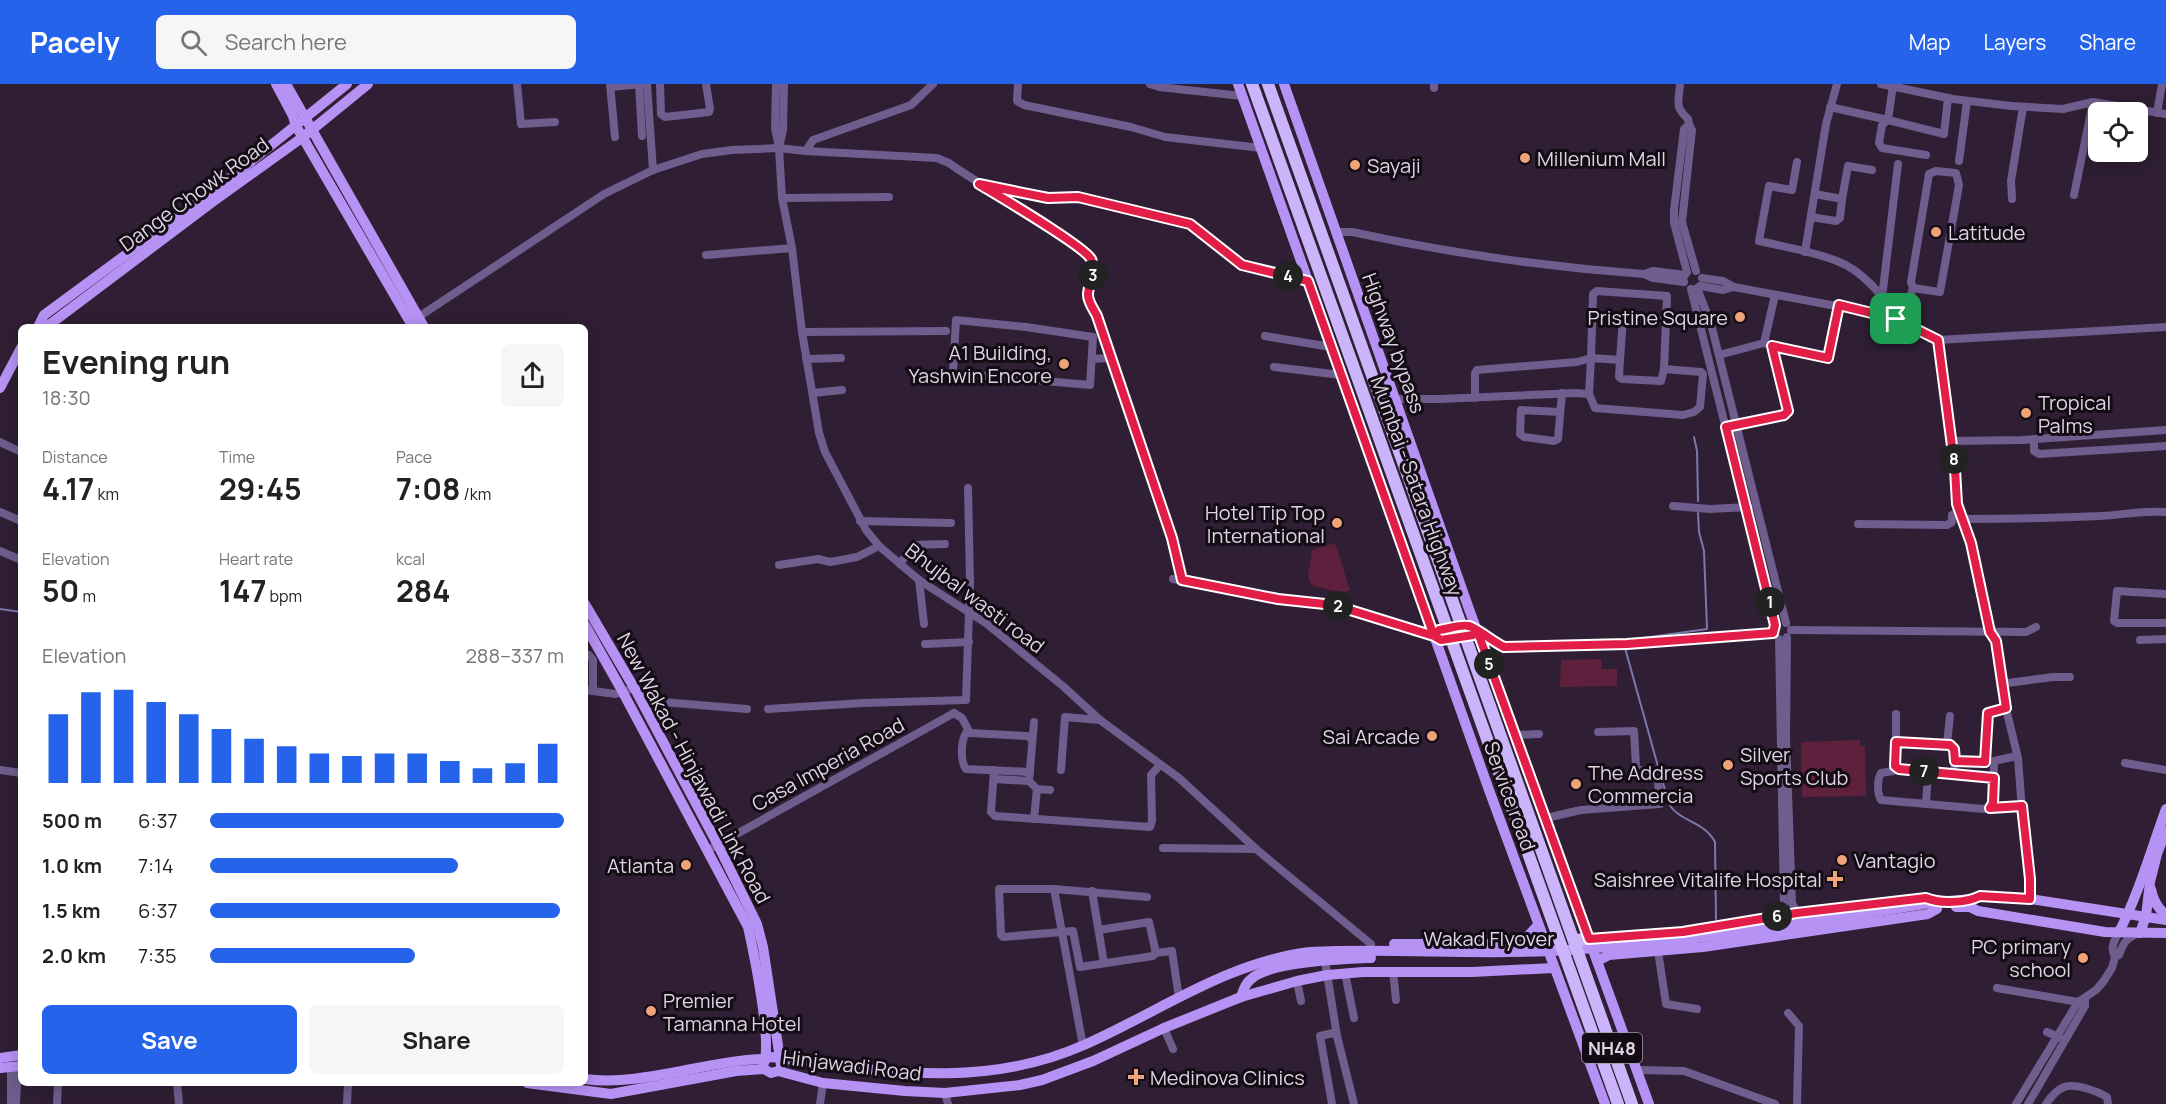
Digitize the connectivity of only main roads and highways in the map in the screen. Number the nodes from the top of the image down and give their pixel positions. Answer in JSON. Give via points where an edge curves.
{"nodes":[{"id":1,"x":276,"y":84,"type":"edge"},
{"id":2,"x":286,"y":84,"type":"edge"},
{"id":3,"x":347,"y":84,"type":"edge"},
{"id":4,"x":368,"y":84,"type":"edge"},
{"id":5,"x":1238,"y":84,"type":"edge"},
{"id":6,"x":1252,"y":84,"type":"edge"},
{"id":7,"x":1268,"y":84,"type":"edge"},
{"id":8,"x":1284,"y":84,"type":"edge"},
{"id":9,"x":305,"y":118,"type":"junction"},
{"id":10,"x":296,"y":126,"type":"junction"},
{"id":11,"x":307,"y":133,"type":"junction"},
{"id":12,"x":141,"y":250,"type":"junction"},
{"id":13,"x":40,"y":324,"type":"edge"},
{"id":14,"x":417,"y":324,"type":"edge"},
{"id":15,"x":18,"y":354,"type":"edge"},
{"id":16,"x":0,"y":388,"type":"edge"},
{"id":17,"x":588,"y":610,"type":"edge"},
{"id":18,"x":588,"y":629,"type":"edge"},
{"id":19,"x":1477,"y":630,"type":"junction"},
{"id":20,"x":1434,"y":636,"type":"junction"},
{"id":21,"x":629,"y":688,"type":"junction"},
{"id":22,"x":2166,"y":809,"type":"edge"},
{"id":23,"x":2166,"y":831,"type":"edge"},
{"id":24,"x":2164,"y":845,"type":"edge"},
{"id":25,"x":713,"y":848,"type":"junction"},
{"id":26,"x":2146,"y":881,"type":"junction"},
{"id":27,"x":1936,"y":905,"type":"junction"},
{"id":28,"x":2114,"y":913,"type":"junction"},
{"id":29,"x":2129,"y":914,"type":"junction"},
{"id":30,"x":2166,"y":915,"type":"edge"},
{"id":31,"x":2146,"y":916,"type":"junction"},
{"id":32,"x":2166,"y":920,"type":"edge"},
{"id":33,"x":1538,"y":925,"type":"junction"},
{"id":34,"x":1683,"y":932,"type":"junction"},
{"id":35,"x":2119,"y":932,"type":"junction"},
{"id":36,"x":2140,"y":933,"type":"junction"},
{"id":37,"x":2166,"y":933,"type":"edge"},
{"id":38,"x":1589,"y":939,"type":"junction"},
{"id":39,"x":1574,"y":940,"type":"junction"},
{"id":40,"x":1545,"y":944,"type":"junction"},
{"id":41,"x":1520,"y":945,"type":"junction"},
{"id":42,"x":1686,"y":949,"type":"junction"},
{"id":43,"x":1335,"y":951,"type":"joint"},
{"id":44,"x":1368,"y":951,"type":"junction"},
{"id":45,"x":1598,"y":961,"type":"junction"},
{"id":46,"x":1554,"y":969,"type":"junction"},
{"id":47,"x":1241,"y":997,"type":"junction"},
{"id":48,"x":0,"y":1058,"type":"edge"},
{"id":49,"x":779,"y":1059,"type":"junction"},
{"id":50,"x":764,"y":1064,"type":"junction"},
{"id":51,"x":14,"y":1065,"type":"edge"},
{"id":52,"x":1005,"y":1070,"type":"junction"},
{"id":53,"x":778,"y":1071,"type":"junction"},
{"id":54,"x":588,"y":1079,"type":"edge"},
{"id":55,"x":551,"y":1086,"type":"edge"},
{"id":56,"x":1008,"y":1087,"type":"junction"},
{"id":57,"x":947,"y":1099,"type":"edge"},
{"id":58,"x":1605,"y":1104,"type":"edge"},
{"id":59,"x":1618,"y":1104,"type":"edge"},
{"id":60,"x":1632,"y":1104,"type":"edge"},
{"id":61,"x":1649,"y":1104,"type":"edge"}],
"edges":[{"from":1,"to":10,"type":"main road"},
{"from":2,"to":9,"type":"main road"},
{"from":3,"to":9,"type":"main road","name":"Dange Chowk Road"},
{"from":4,"to":11,"type":"main road","name":"Dange Chowk Road"},
{"from":5,"to":20,"type":"main road","name":"Service road"},
{"from":6,"to":59,"type":"highway","name":"Mumbai - Satara Highway","number":"NH48"},
{"from":7,"to":39,"type":"highway","name":"Mumbai - Satara Highway","number":"NH48"},
{"from":8,"to":19,"type":"main road","name":"Highway bypass"},
{"from":9,"to":10,"type":"main road","name":"Dange Chowk Road"},
{"from":9,"to":11,"type":"main road"},
{"from":10,"to":11,"type":"main road"},
{"from":10,"to":12,"type":"main road","name":"Dange Chowk Road"},
{"from":11,"to":12,"type":"main road","name":"Dange Chowk Road"},
{"from":11,"to":14,"type":"main road"},
{"from":12,"to":13,"type":"main road","name":"Dange Chowk Road","via":[[44,315]]},
{"from":15,"to":16,"type":"main road"},
{"from":17,"to":21,"type":"main road","name":"New Wakad - Hinjawadi Link Road"},
{"from":18,"to":21,"type":"main road","name":"New Wakad - Hinjawadi Link Road"},
{"from":19,"to":20,"type":"main road","via":[[1473,635],[1441,640]]},
{"from":19,"to":38,"type":"main road","name":"Service road"},
{"from":20,"to":33,"type":"main road","name":"Service road"},
{"from":21,"to":25,"type":"main road","name":"New Wakad - Hinjawadi Link Road"},
{"from":22,"to":26,"type":"main road"},
{"from":23,"to":24,"type":"main road"},
{"from":24,"to":26,"type":"main road"},
{"from":25,"to":49,"type":"main road","name":"New Wakad - Hinjawadi Link Road","via":[[757,924]]},
{"from":25,"to":50,"type":"main road","name":"New Wakad - Hinjawadi Link Road","via":[[748,927],[767,1043]]},
{"from":26,"to":28,"type":"main road"},
{"from":26,"to":29,"type":"main road"},
{"from":26,"to":30,"type":"main road","via":[[2159,910]]},
{"from":26,"to":31,"type":"main road"},
{"from":27,"to":28,"type":"main road","via":[[1980,896],[2030,899]]},
{"from":27,"to":34,"type":"main road","via":[[1926,898],[1797,913]]},
{"from":27,"to":35,"type":"main road"},
{"from":27,"to":42,"type":"main road","via":[[1928,914]]},
{"from":27,"to":44,"type":"main road","name":"Wakad Flyover","via":[[1702,938],[1600,948],[1533,952]]},
{"from":28,"to":29,"type":"main road"},
{"from":29,"to":31,"type":"main road"},
{"from":29,"to":35,"type":"main road"},
{"from":31,"to":32,"type":"main road"},
{"from":31,"to":36,"type":"main road"},
{"from":33,"to":40,"type":"main road","name":"Service road"},
{"from":33,"to":41,"type":"main road"},
{"from":34,"to":38,"type":"main road"},
{"from":34,"to":42,"type":"main road"},
{"from":35,"to":36,"type":"main road"},
{"from":36,"to":37,"type":"main road"},
{"from":38,"to":39,"type":"highway"},
{"from":38,"to":45,"type":"main road","name":"Service road"},
{"from":39,"to":60,"type":"highway","name":"Mumbai - Satara Highway","number":"NH48"},
{"from":40,"to":41,"type":"main road"},
{"from":40,"to":46,"type":"main road","name":"Service road"},
{"from":41,"to":44,"type":"main road"},
{"from":42,"to":45,"type":"main road","via":[[1609,955]]},
{"from":43,"to":44,"type":"main road","name":"Wakad Flyover"},
{"from":43,"to":52,"type":"main road","name":"Hinjawadi Road","via":[[1278,956],[1235,971],[1083,1046]]},
{"from":44,"to":47,"type":"main road","name":"Wakad Flyover","via":[[1258,974],[1250,979]]},
{"from":45,"to":61,"type":"main road","name":"Service road"},
{"from":46,"to":47,"type":"main road","name":"Hinjawadi Road","via":[[1346,973],[1297,981]]},
{"from":46,"to":58,"type":"main road","name":"Service road"},
{"from":47,"to":56,"type":"main road","name":"Hinjawadi Road","via":[[1068,1071]]},
{"from":48,"to":51,"type":"main road"},
{"from":49,"to":50,"type":"main road","via":[[771,1057]]},
{"from":49,"to":52,"type":"main road","name":"Hinjawadi Road","via":[[920,1074]]},
{"from":49,"to":53,"type":"main road"},
{"from":50,"to":53,"type":"main road","name":"Hinjawadi Road","via":[[771,1073]]},
{"from":50,"to":54,"type":"main road","via":[[728,1062],[643,1076]]},
{"from":50,"to":55,"type":"main road","name":"Hinjawadi Road","via":[[611,1094]]},
{"from":52,"to":56,"type":"main road"},
{"from":53,"to":57,"type":"main road","name":"Hinjawadi Road","via":[[823,1083]]},
{"from":56,"to":57,"type":"main road","name":"Hinjawadi Road"}]}
